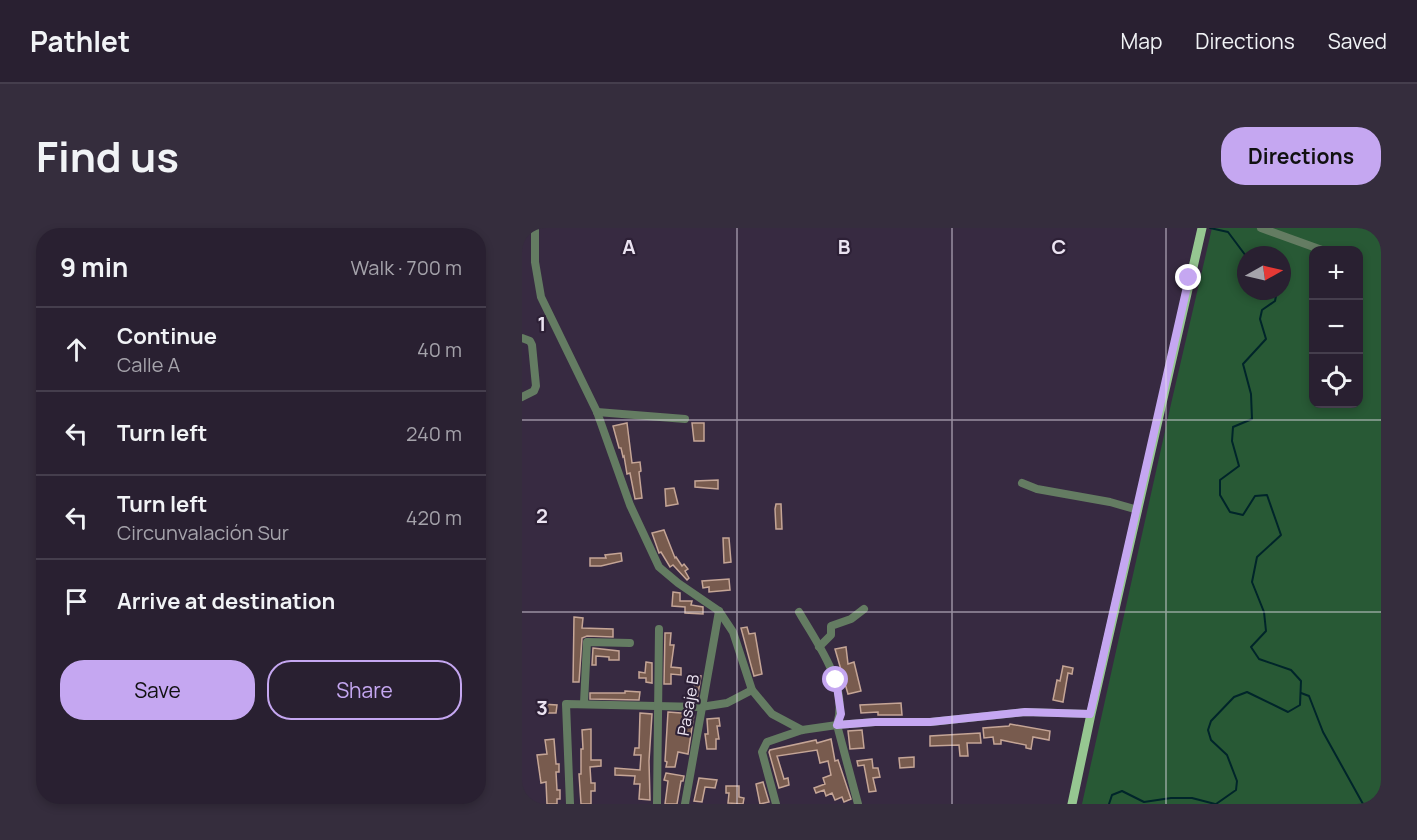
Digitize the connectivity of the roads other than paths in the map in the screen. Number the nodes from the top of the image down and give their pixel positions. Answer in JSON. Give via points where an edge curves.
{"nodes":[{"id":1,"x":535,"y":228,"type":"edge"},
{"id":2,"x":1261,"y":228,"type":"edge"},
{"id":3,"x":1201,"y":232,"type":"edge"},
{"id":4,"x":1312,"y":246,"type":"edge"},
{"id":5,"x":522,"y":338,"type":"edge"},
{"id":6,"x":522,"y":397,"type":"edge"},
{"id":7,"x":597,"y":412,"type":"junction"},
{"id":8,"x":685,"y":420,"type":"dead end"},
{"id":9,"x":1022,"y":483,"type":"dead end"},
{"id":10,"x":1138,"y":510,"type":"junction"},
{"id":11,"x":864,"y":609,"type":"dead end"},
{"id":12,"x":719,"y":611,"type":"junction"},
{"id":13,"x":799,"y":612,"type":"dead end"},
{"id":14,"x":659,"y":629,"type":"dead end"},
{"id":15,"x":630,"y":643,"type":"dead end"},
{"id":16,"x":819,"y":646,"type":"junction"},
{"id":17,"x":752,"y":690,"type":"junction"},
{"id":18,"x":584,"y":704,"type":"junction"},
{"id":19,"x":658,"y":705,"type":"junction"},
{"id":20,"x":701,"y":706,"type":"junction"},
{"id":21,"x":1090,"y":714,"type":"junction"},
{"id":22,"x":837,"y":725,"type":"junction"},
{"id":23,"x":802,"y":730,"type":"junction"},
{"id":24,"x":570,"y":804,"type":"edge"},
{"id":25,"x":657,"y":804,"type":"edge"},
{"id":26,"x":685,"y":804,"type":"edge"},
{"id":27,"x":776,"y":804,"type":"edge"},
{"id":28,"x":858,"y":804,"type":"edge"},
{"id":29,"x":1072,"y":804,"type":"edge"}],
"edges":[{"from":1,"to":7,"type":"street","via":[[541,297]]},
{"from":2,"to":4,"type":"street"},
{"from":3,"to":10,"type":"main road"},
{"from":5,"to":6,"type":"street","via":[[532,345],[536,386]]},
{"from":7,"to":8,"type":"street"},
{"from":7,"to":12,"type":"street","via":[[630,504],[660,567]]},
{"from":9,"to":10,"type":"street"},
{"from":10,"to":21,"type":"main road"},
{"from":11,"to":16,"type":"street","via":[[831,626],[831,635]]},
{"from":12,"to":17,"type":"street","via":[[733,632]]},
{"from":12,"to":20,"type":"street","name":"Pasaje B"},
{"from":13,"to":16,"type":"street"},
{"from":14,"to":19,"type":"street"},
{"from":15,"to":18,"type":"street","via":[[587,642]]},
{"from":16,"to":22,"type":"street","via":[[836,680],[841,714]]},
{"from":17,"to":20,"type":"street","via":[[727,703]]},
{"from":17,"to":23,"type":"street","via":[[772,714]]},
{"from":18,"to":19,"type":"street"},
{"from":18,"to":24,"type":"street","via":[[566,704]]},
{"from":19,"to":20,"type":"street"},
{"from":19,"to":25,"type":"street"},
{"from":20,"to":26,"type":"street","name":"Pasaje B"},
{"from":21,"to":22,"type":"street","via":[[1025,712],[930,722]]},
{"from":21,"to":29,"type":"main road"},
{"from":22,"to":23,"type":"street"},
{"from":22,"to":28,"type":"street"},
{"from":23,"to":27,"type":"street","via":[[767,742],[762,752]]}]}
